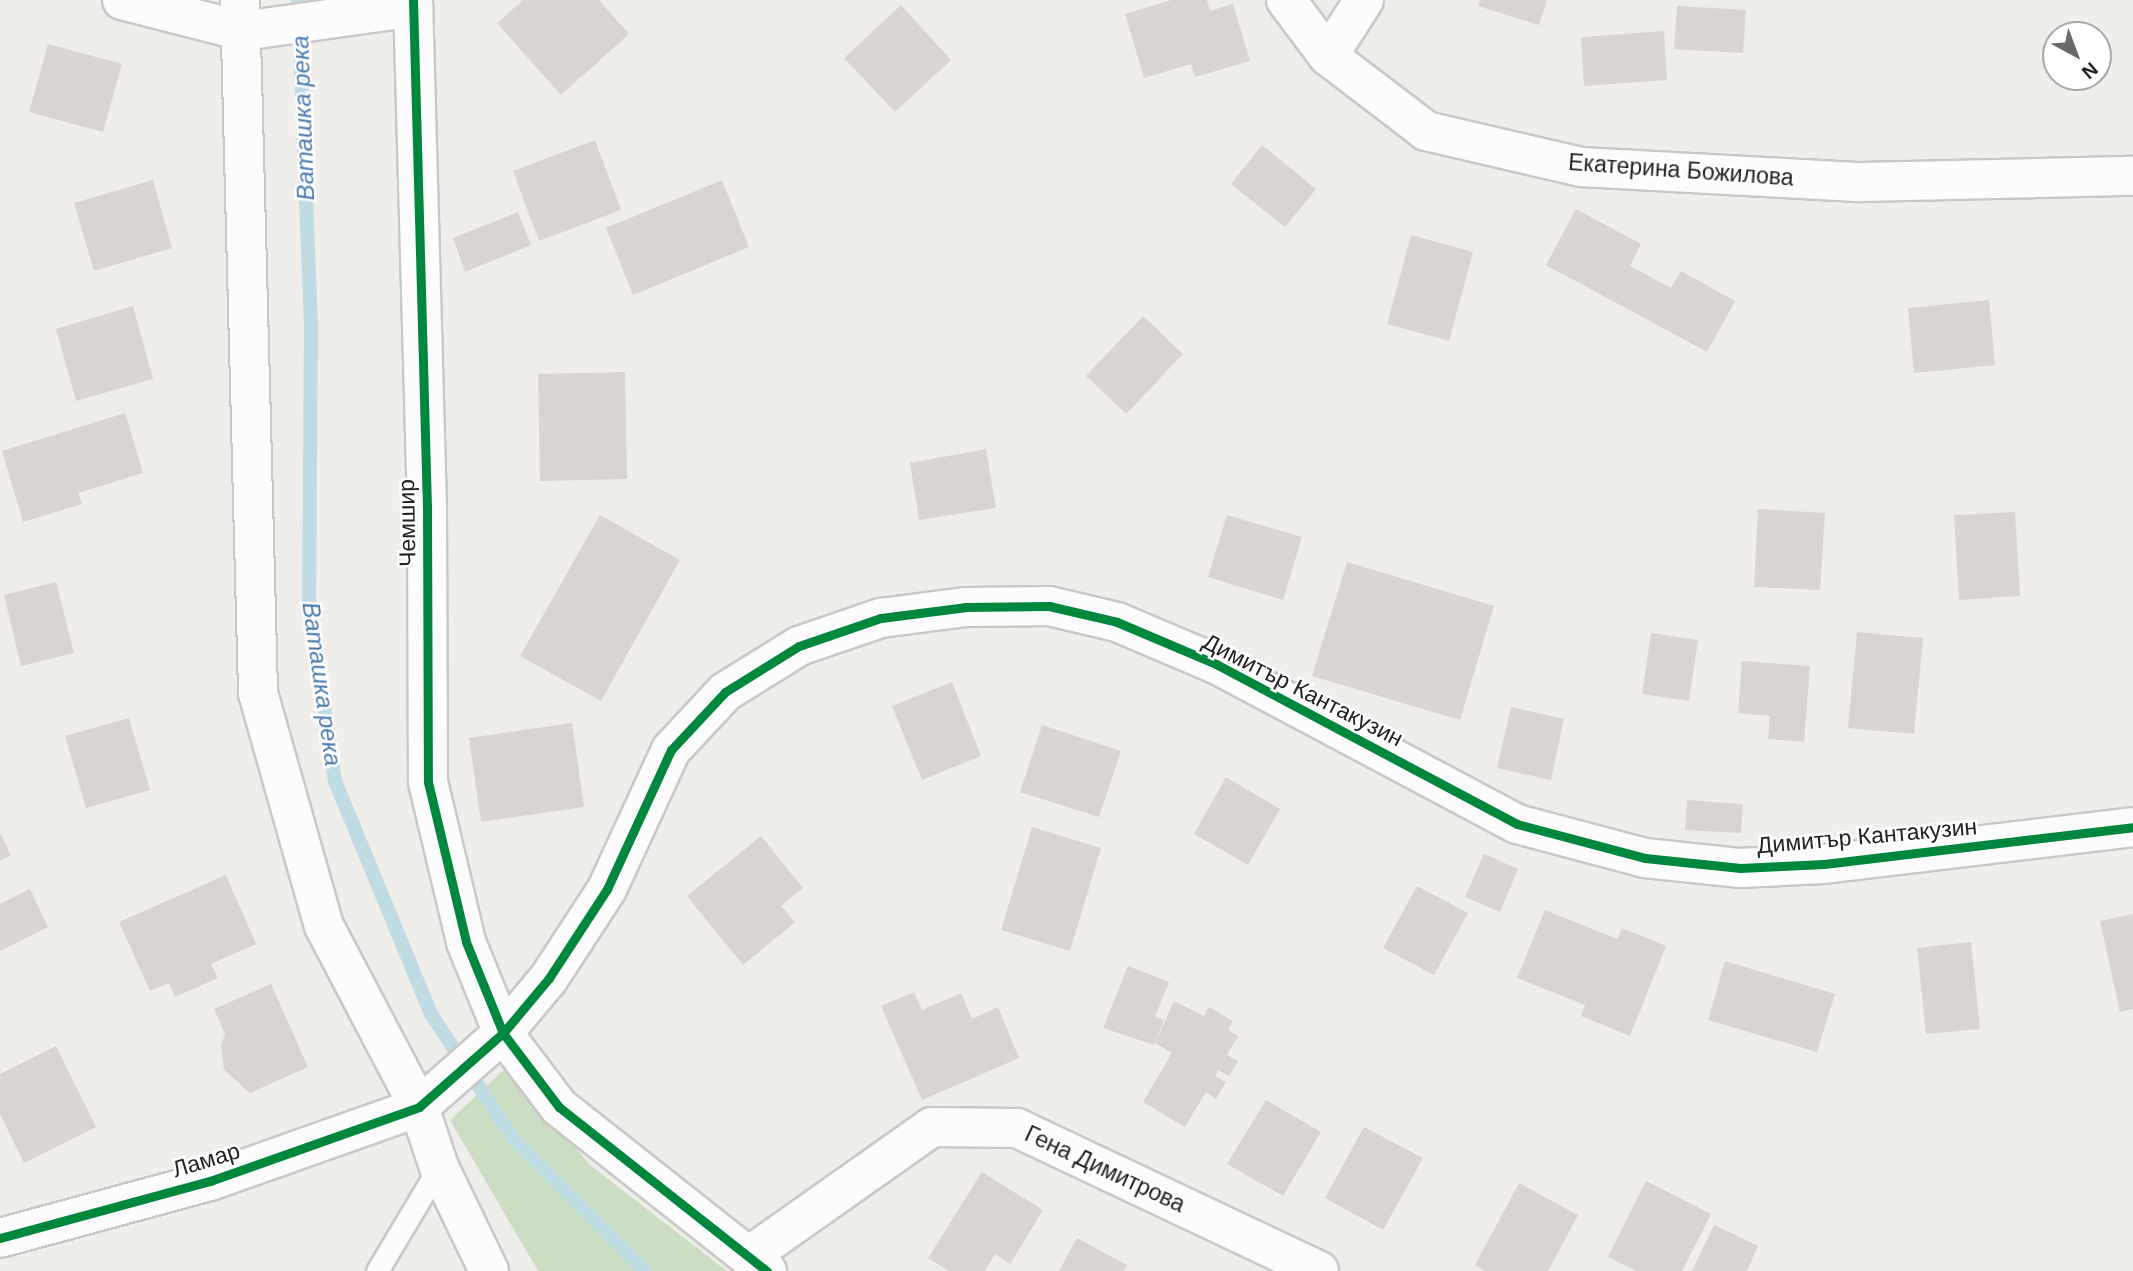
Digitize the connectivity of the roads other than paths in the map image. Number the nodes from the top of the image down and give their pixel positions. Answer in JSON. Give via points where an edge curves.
{"nodes":[{"id":1,"x":122,"y":0,"type":"edge"},
{"id":2,"x":1286,"y":0,"type":"edge"},
{"id":3,"x":1364,"y":0,"type":"edge"},
{"id":4,"x":413,"y":4,"type":"edge"},
{"id":5,"x":252,"y":19,"type":"edge"},
{"id":6,"x":1328,"y":56,"type":"junction"},
{"id":7,"x":2133,"y":176,"type":"edge"},
{"id":8,"x":2133,"y":827,"type":"edge"},
{"id":9,"x":494,"y":1040,"type":"junction"},
{"id":10,"x":429,"y":1098,"type":"junction"},
{"id":11,"x":439,"y":1167,"type":"junction"},
{"id":12,"x":0,"y":1238,"type":"edge"},
{"id":13,"x":758,"y":1264,"type":"edge"},
{"id":14,"x":377,"y":1271,"type":"edge"},
{"id":15,"x":489,"y":1271,"type":"edge"},
{"id":16,"x":1320,"y":1271,"type":"edge"}],
"edges":[{"from":1,"to":5,"type":"street"},
{"from":2,"to":6,"type":"street","name":"Екатерина Божилова"},
{"from":3,"to":6,"type":"street"},
{"from":4,"to":5,"type":"street","via":[[337,18]]},
{"from":4,"to":9,"type":"street","name":"Чемшир","via":[[427,507],[428,782]]},
{"from":5,"to":10,"type":"street","via":[[258,693],[324,926]]},
{"from":6,"to":7,"type":"street","name":"Екатерина Божилова","via":[[1426,131],[1581,167],[1861,182]]},
{"from":8,"to":9,"type":"street","name":"Димитър Кантакузин","via":[[1824,864],[1740,867],[1645,858],[1581,845],[1517,824],[1216,664],[1117,622],[1048,606],[966,607],[881,618],[799,646],[725,692],[671,750],[607,889],[549,978]]},
{"from":9,"to":10,"type":"street","name":"Димитър Кантакузин"},
{"from":9,"to":13,"type":"street","name":"Чемшир","via":[[559,1107]]},
{"from":10,"to":11,"type":"street"},
{"from":10,"to":12,"type":"street","name":"Ламар","via":[[210,1181]]},
{"from":11,"to":14,"type":"lane"},
{"from":11,"to":15,"type":"street"},
{"from":13,"to":16,"type":"street","name":"Гена Димитрова","via":[[932,1127],[1017,1128]]}]}
